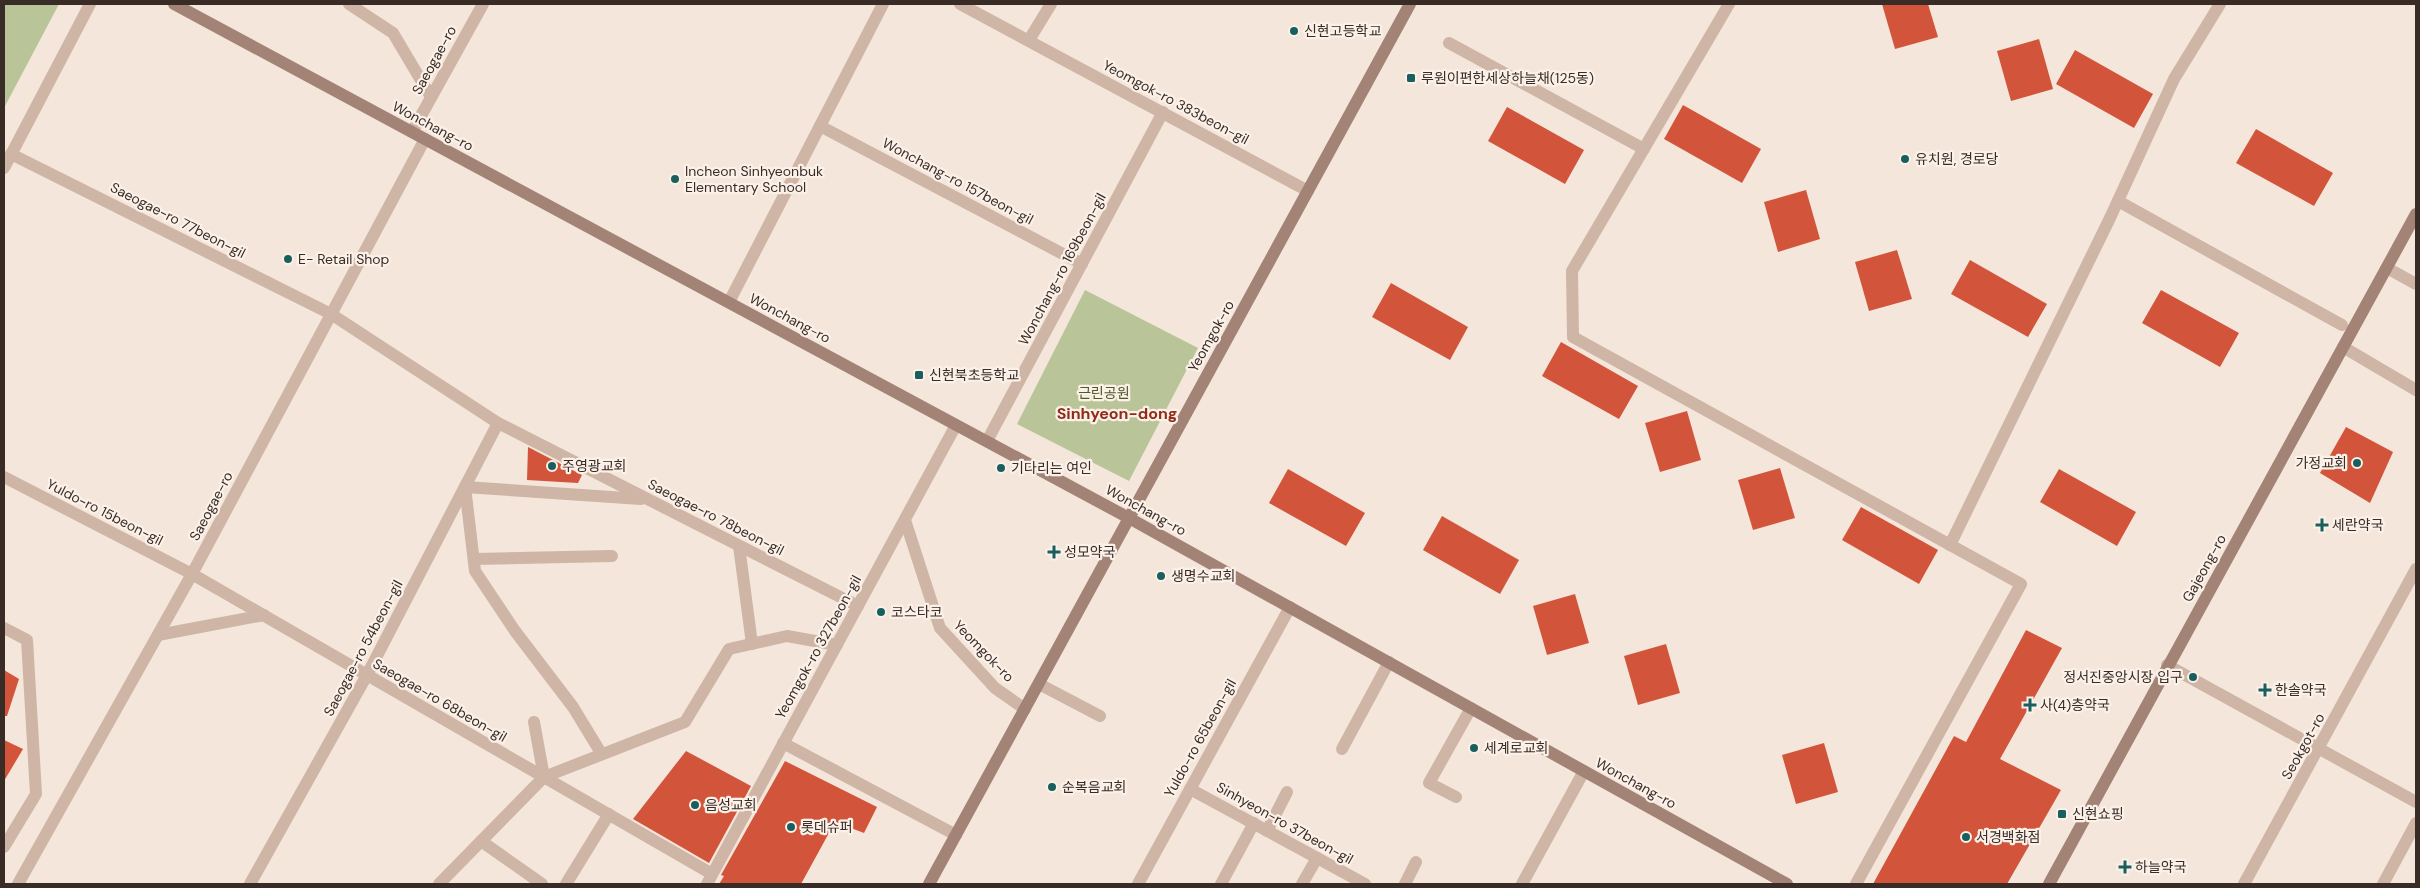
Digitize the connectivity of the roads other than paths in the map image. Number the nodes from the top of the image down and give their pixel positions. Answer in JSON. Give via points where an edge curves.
{"nodes":[{"id":1,"x":90,"y":4,"type":"edge"},
{"id":2,"x":174,"y":4,"type":"edge"},
{"id":3,"x":349,"y":4,"type":"edge"},
{"id":4,"x":483,"y":4,"type":"edge"},
{"id":5,"x":883,"y":4,"type":"edge"},
{"id":6,"x":960,"y":4,"type":"edge"},
{"id":7,"x":1051,"y":4,"type":"edge"},
{"id":8,"x":1410,"y":4,"type":"edge"},
{"id":9,"x":1729,"y":4,"type":"edge"},
{"id":10,"x":2220,"y":4,"type":"edge"},
{"id":11,"x":1029,"y":40,"type":"junction"},
{"id":12,"x":1449,"y":44,"type":"dead end"},
{"id":13,"x":431,"y":97,"type":"junction"},
{"id":14,"x":1163,"y":112,"type":"junction"},
{"id":15,"x":820,"y":126,"type":"junction"},
{"id":16,"x":412,"y":132,"type":"junction"},
{"id":17,"x":425,"y":138,"type":"junction"},
{"id":18,"x":1644,"y":149,"type":"junction"},
{"id":19,"x":11,"y":154,"type":"junction"},
{"id":20,"x":4,"y":168,"type":"edge"},
{"id":21,"x":1308,"y":191,"type":"junction"},
{"id":22,"x":2118,"y":201,"type":"junction"},
{"id":23,"x":2416,"y":214,"type":"edge"},
{"id":24,"x":1082,"y":264,"type":"junction"},
{"id":25,"x":2387,"y":268,"type":"junction"},
{"id":26,"x":2416,"y":284,"type":"edge"},
{"id":27,"x":729,"y":302,"type":"junction"},
{"id":28,"x":332,"y":314,"type":"junction"},
{"id":29,"x":2342,"y":326,"type":"dead end"},
{"id":30,"x":2343,"y":347,"type":"junction"},
{"id":31,"x":2416,"y":390,"type":"edge"},
{"id":32,"x":498,"y":423,"type":"junction"},
{"id":33,"x":956,"y":425,"type":"junction"},
{"id":34,"x":987,"y":441,"type":"junction"},
{"id":35,"x":4,"y":477,"type":"edge"},
{"id":36,"x":465,"y":487,"type":"junction"},
{"id":37,"x":647,"y":499,"type":"junction"},
{"id":38,"x":1129,"y":518,"type":"junction"},
{"id":39,"x":904,"y":520,"type":"junction"},
{"id":40,"x":1950,"y":545,"type":"junction"},
{"id":41,"x":739,"y":546,"type":"junction"},
{"id":42,"x":612,"y":556,"type":"dead end"},
{"id":43,"x":474,"y":559,"type":"junction"},
{"id":44,"x":2416,"y":569,"type":"edge"},
{"id":45,"x":192,"y":574,"type":"junction"},
{"id":46,"x":2411,"y":592,"type":"edge"},
{"id":47,"x":858,"y":606,"type":"junction"},
{"id":48,"x":1290,"y":607,"type":"junction"},
{"id":49,"x":264,"y":615,"type":"junction"},
{"id":50,"x":4,"y":628,"type":"edge"},
{"id":51,"x":158,"y":636,"type":"junction"},
{"id":52,"x":752,"y":644,"type":"junction"},
{"id":53,"x":837,"y":645,"type":"junction"},
{"id":54,"x":1389,"y":662,"type":"junction"},
{"id":55,"x":2168,"y":665,"type":"junction"},
{"id":56,"x":367,"y":675,"type":"junction"},
{"id":57,"x":1039,"y":684,"type":"junction"},
{"id":58,"x":1471,"y":708,"type":"junction"},
{"id":59,"x":1025,"y":710,"type":"junction"},
{"id":60,"x":1100,"y":716,"type":"dead end"},
{"id":61,"x":534,"y":722,"type":"dead end"},
{"id":62,"x":783,"y":743,"type":"junction"},
{"id":63,"x":2319,"y":748,"type":"junction"},
{"id":64,"x":1342,"y":749,"type":"dead end"},
{"id":65,"x":601,"y":753,"type":"junction"},
{"id":66,"x":1584,"y":771,"type":"junction"},
{"id":67,"x":544,"y":776,"type":"junction"},
{"id":68,"x":1190,"y":789,"type":"junction"},
{"id":69,"x":1287,"y":792,"type":"dead end"},
{"id":70,"x":1456,"y":797,"type":"dead end"},
{"id":71,"x":2416,"y":802,"type":"edge"},
{"id":72,"x":609,"y":814,"type":"junction"},
{"id":73,"x":1254,"y":823,"type":"junction"},
{"id":74,"x":2416,"y":823,"type":"edge"},
{"id":75,"x":1267,"y":831,"type":"junction"},
{"id":76,"x":956,"y":835,"type":"junction"},
{"id":77,"x":481,"y":840,"type":"junction"},
{"id":78,"x":4,"y":847,"type":"edge"},
{"id":79,"x":1317,"y":858,"type":"junction"},
{"id":80,"x":1416,"y":862,"type":"dead end"},
{"id":81,"x":709,"y":879,"type":"edge"},
{"id":82,"x":18,"y":884,"type":"edge"},
{"id":83,"x":250,"y":884,"type":"edge"},
{"id":84,"x":439,"y":884,"type":"edge"},
{"id":85,"x":542,"y":884,"type":"edge"},
{"id":86,"x":566,"y":884,"type":"edge"},
{"id":87,"x":931,"y":884,"type":"edge"},
{"id":88,"x":1138,"y":884,"type":"edge"},
{"id":89,"x":1221,"y":884,"type":"edge"},
{"id":90,"x":1302,"y":884,"type":"edge"},
{"id":91,"x":1365,"y":884,"type":"edge"},
{"id":92,"x":1405,"y":884,"type":"edge"},
{"id":93,"x":1522,"y":884,"type":"edge"},
{"id":94,"x":1787,"y":884,"type":"edge"},
{"id":95,"x":1856,"y":884,"type":"edge"},
{"id":96,"x":2049,"y":884,"type":"edge"},
{"id":97,"x":2244,"y":884,"type":"edge"},
{"id":98,"x":2383,"y":884,"type":"edge"}],
"edges":[{"from":1,"to":19,"type":"street"},
{"from":2,"to":16,"type":"street","name":"Wonchang-ro"},
{"from":3,"to":13,"type":"street","via":[[393,33]]},
{"from":4,"to":13,"type":"street","name":"Saeogae-ro"},
{"from":5,"to":15,"type":"street"},
{"from":6,"to":11,"type":"street","name":"Yeomgok-ro 383beon-gil"},
{"from":7,"to":11,"type":"street"},
{"from":8,"to":21,"type":"street","name":"Yeomgok-ro"},
{"from":9,"to":18,"type":"street"},
{"from":10,"to":22,"type":"street","via":[[2174,79]]},
{"from":11,"to":14,"type":"street","name":"Yeomgok-ro 383beon-gil"},
{"from":12,"to":18,"type":"street"},
{"from":13,"to":16,"type":"street","name":"Saeogae-ro"},
{"from":14,"to":21,"type":"street","name":"Yeomgok-ro 383beon-gil"},
{"from":14,"to":24,"type":"street","name":"Wonchang-ro 169beon-gil"},
{"from":15,"to":24,"type":"street","name":"Wonchang-ro 157beon-gil"},
{"from":15,"to":27,"type":"street"},
{"from":16,"to":17,"type":"street","name":"Wonchang-ro"},
{"from":17,"to":27,"type":"street","name":"Wonchang-ro"},
{"from":17,"to":28,"type":"street","name":"Saeogae-ro"},
{"from":18,"to":40,"type":"street","via":[[1572,271],[1573,336]]},
{"from":19,"to":20,"type":"street"},
{"from":19,"to":28,"type":"street","name":"Saeogae-ro 77beon-gil"},
{"from":21,"to":38,"type":"street","name":"Yeomgok-ro"},
{"from":22,"to":29,"type":"street"},
{"from":22,"to":40,"type":"street"},
{"from":23,"to":25,"type":"street","name":"Gajeong-ro"},
{"from":24,"to":34,"type":"street","name":"Wonchang-ro 169beon-gil"},
{"from":25,"to":26,"type":"street"},
{"from":25,"to":30,"type":"street","name":"Gajeong-ro"},
{"from":27,"to":33,"type":"street","name":"Wonchang-ro"},
{"from":28,"to":32,"type":"street","name":"Saeogae-ro 78beon-gil"},
{"from":28,"to":45,"type":"street","name":"Saeogae-ro"},
{"from":30,"to":31,"type":"street"},
{"from":30,"to":55,"type":"street","name":"Gajeong-ro"},
{"from":32,"to":36,"type":"street","name":"Saeogae-ro 54beon-gil"},
{"from":32,"to":37,"type":"street","name":"Saeogae-ro 78beon-gil"},
{"from":33,"to":34,"type":"street","name":"Wonchang-ro"},
{"from":33,"to":39,"type":"street","name":"Yeomgok-ro 327beon-gil"},
{"from":34,"to":38,"type":"street","name":"Wonchang-ro"},
{"from":35,"to":45,"type":"street","name":"Yuldo-ro 15beon-gil"},
{"from":36,"to":37,"type":"street"},
{"from":36,"to":43,"type":"street"},
{"from":36,"to":56,"type":"street","name":"Saeogae-ro 54beon-gil"},
{"from":37,"to":41,"type":"street","name":"Saeogae-ro 78beon-gil"},
{"from":38,"to":48,"type":"street","name":"Wonchang-ro"},
{"from":38,"to":57,"type":"street","name":"Yeomgok-ro"},
{"from":39,"to":47,"type":"street","name":"Yeomgok-ro 327beon-gil"},
{"from":39,"to":59,"type":"street","name":"Yeomgok-ro","via":[[940,628],[995,688]]},
{"from":40,"to":95,"type":"street","via":[[2021,584]]},
{"from":41,"to":47,"type":"street","name":"Saeogae-ro 78beon-gil"},
{"from":41,"to":52,"type":"street"},
{"from":42,"to":43,"type":"street"},
{"from":43,"to":65,"type":"street","via":[[475,571],[515,631],[573,707]]},
{"from":44,"to":46,"type":"street","name":"Seokgot-ro"},
{"from":45,"to":49,"type":"street","name":"Saeogae-ro 68beon-gil"},
{"from":45,"to":51,"type":"street","name":"Saeogae-ro"},
{"from":46,"to":63,"type":"street","name":"Seokgot-ro"},
{"from":47,"to":53,"type":"street","name":"Yeomgok-ro 327beon-gil"},
{"from":48,"to":54,"type":"street","name":"Wonchang-ro"},
{"from":48,"to":68,"type":"street","name":"Yuldo-ro 65beon-gil"},
{"from":49,"to":51,"type":"street"},
{"from":49,"to":56,"type":"street","name":"Saeogae-ro 68beon-gil"},
{"from":50,"to":78,"type":"street","via":[[28,640],[36,794]]},
{"from":51,"to":82,"type":"street","name":"Saeogae-ro"},
{"from":52,"to":53,"type":"street","via":[[787,636]]},
{"from":52,"to":65,"type":"street","via":[[729,649],[685,722]]},
{"from":53,"to":62,"type":"street","name":"Yeomgok-ro 327beon-gil"},
{"from":54,"to":58,"type":"street","name":"Wonchang-ro"},
{"from":54,"to":64,"type":"street"},
{"from":55,"to":63,"type":"street"},
{"from":55,"to":96,"type":"street","name":"Gajeong-ro"},
{"from":56,"to":67,"type":"street","name":"Saeogae-ro 68beon-gil"},
{"from":56,"to":83,"type":"street","name":"Saeogae-ro 54beon-gil"},
{"from":57,"to":59,"type":"street","name":"Yeomgok-ro"},
{"from":57,"to":60,"type":"street"},
{"from":58,"to":66,"type":"street","name":"Wonchang-ro"},
{"from":58,"to":70,"type":"street","via":[[1429,782]]},
{"from":59,"to":76,"type":"street","name":"Yeomgok-ro"},
{"from":61,"to":67,"type":"street"},
{"from":62,"to":76,"type":"street"},
{"from":62,"to":81,"type":"street","name":"Yeomgok-ro 327beon-gil"},
{"from":63,"to":71,"type":"street"},
{"from":63,"to":97,"type":"street","name":"Seokgot-ro"},
{"from":65,"to":67,"type":"street"},
{"from":66,"to":93,"type":"street"},
{"from":66,"to":94,"type":"street","name":"Wonchang-ro"},
{"from":67,"to":72,"type":"street","name":"Saeogae-ro 68beon-gil"},
{"from":67,"to":77,"type":"street"},
{"from":68,"to":73,"type":"street","name":"Sinhyeon-ro 37beon-gil"},
{"from":68,"to":88,"type":"street","name":"Yuldo-ro 65beon-gil"},
{"from":69,"to":75,"type":"street"},
{"from":72,"to":81,"type":"street","name":"Saeogae-ro 68beon-gil"},
{"from":72,"to":86,"type":"street"},
{"from":73,"to":75,"type":"street","name":"Sinhyeon-ro 37beon-gil"},
{"from":73,"to":89,"type":"street"},
{"from":74,"to":98,"type":"street"},
{"from":75,"to":79,"type":"street","name":"Sinhyeon-ro 37beon-gil"},
{"from":76,"to":87,"type":"street","name":"Yeomgok-ro"},
{"from":77,"to":84,"type":"street"},
{"from":77,"to":85,"type":"street"},
{"from":79,"to":90,"type":"street"},
{"from":79,"to":91,"type":"street","name":"Sinhyeon-ro 37beon-gil"},
{"from":80,"to":92,"type":"street"}]}
